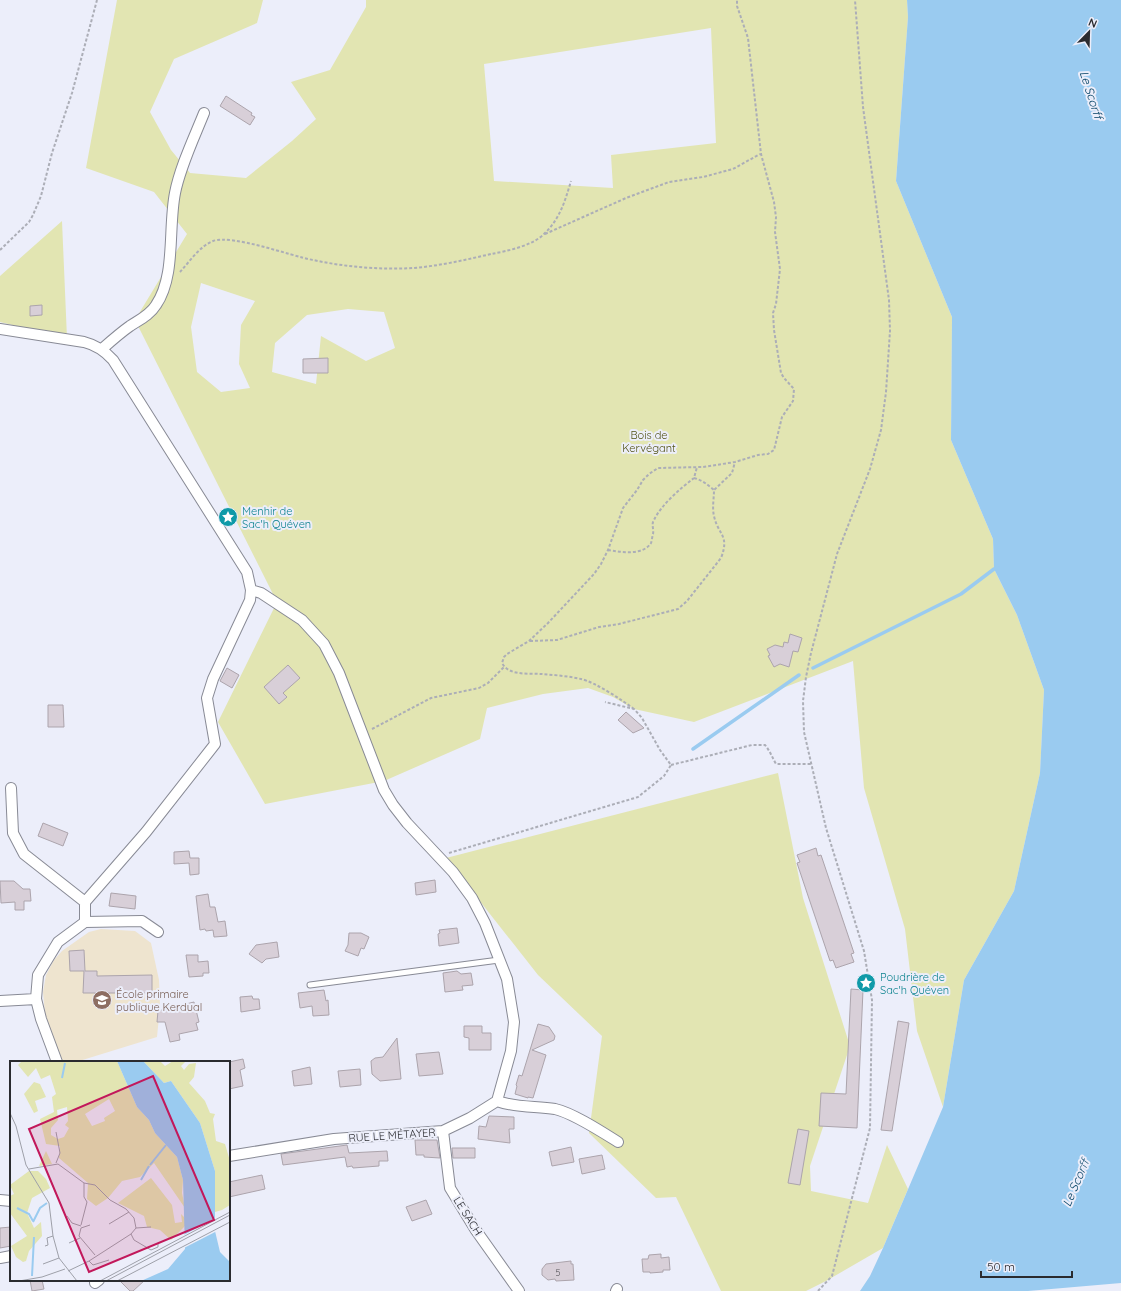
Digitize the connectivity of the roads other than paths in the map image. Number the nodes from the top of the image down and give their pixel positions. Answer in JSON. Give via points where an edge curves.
{"nodes":[{"id":1,"x":204,"y":113,"type":"dead end"},
{"id":2,"x":0,"y":328,"type":"edge"},
{"id":3,"x":102,"y":349,"type":"junction"},
{"id":4,"x":251,"y":590,"type":"junction"},
{"id":5,"x":11,"y":788,"type":"dead end"},
{"id":6,"x":86,"y":902,"type":"junction"},
{"id":7,"x":85,"y":922,"type":"junction"},
{"id":8,"x":158,"y":932,"type":"dead end"},
{"id":9,"x":499,"y":960,"type":"junction"},
{"id":10,"x":310,"y":985,"type":"dead end"},
{"id":11,"x":36,"y":999,"type":"junction"},
{"id":12,"x":0,"y":1001,"type":"edge"},
{"id":13,"x":57,"y":1061,"type":"edge"},
{"id":14,"x":497,"y":1101,"type":"junction"},
{"id":15,"x":443,"y":1131,"type":"junction"},
{"id":16,"x":618,"y":1142,"type":"dead end"},
{"id":17,"x":230,"y":1156,"type":"edge"},
{"id":18,"x":0,"y":1200,"type":"edge"},
{"id":19,"x":10,"y":1201,"type":"edge"},
{"id":20,"x":10,"y":1256,"type":"edge"},
{"id":21,"x":0,"y":1258,"type":"edge"},
{"id":22,"x":519,"y":1291,"type":"edge"}],
"edges":[{"from":1,"to":3,"type":"street","via":[[175,191],[166,287],[155,307],[145,317]]},
{"from":2,"to":3,"type":"street","via":[[84,342]]},
{"from":3,"to":4,"type":"street","via":[[113,360],[247,572]]},
{"from":4,"to":6,"type":"street","via":[[250,600],[213,679],[207,698],[215,744],[146,832]]},
{"from":4,"to":9,"type":"street","via":[[261,593],[302,620],[324,644],[340,673],[384,790],[407,823],[453,872],[472,898]]},
{"from":5,"to":6,"type":"street","via":[[13,833],[24,854]]},
{"from":6,"to":7,"type":"street"},
{"from":7,"to":8,"type":"street","via":[[142,921]]},
{"from":7,"to":11,"type":"street","via":[[58,942],[54,948],[38,975]]},
{"from":9,"to":10,"type":"lane"},
{"from":9,"to":14,"type":"street","via":[[507,979],[514,1022],[511,1051]]},
{"from":11,"to":12,"type":"street"},
{"from":11,"to":13,"type":"street"},
{"from":14,"to":15,"type":"street","name":"RUE LE MÉTAYER"},
{"from":14,"to":16,"type":"street","via":[[508,1105],[555,1109],[567,1113]]},
{"from":15,"to":17,"type":"street","name":"RUE LE MÉTAYER","via":[[334,1139]]},
{"from":15,"to":22,"type":"street","name":"LE SACH","via":[[450,1188],[475,1229]]},
{"from":18,"to":19,"type":"street"},
{"from":20,"to":21,"type":"street"}]}
